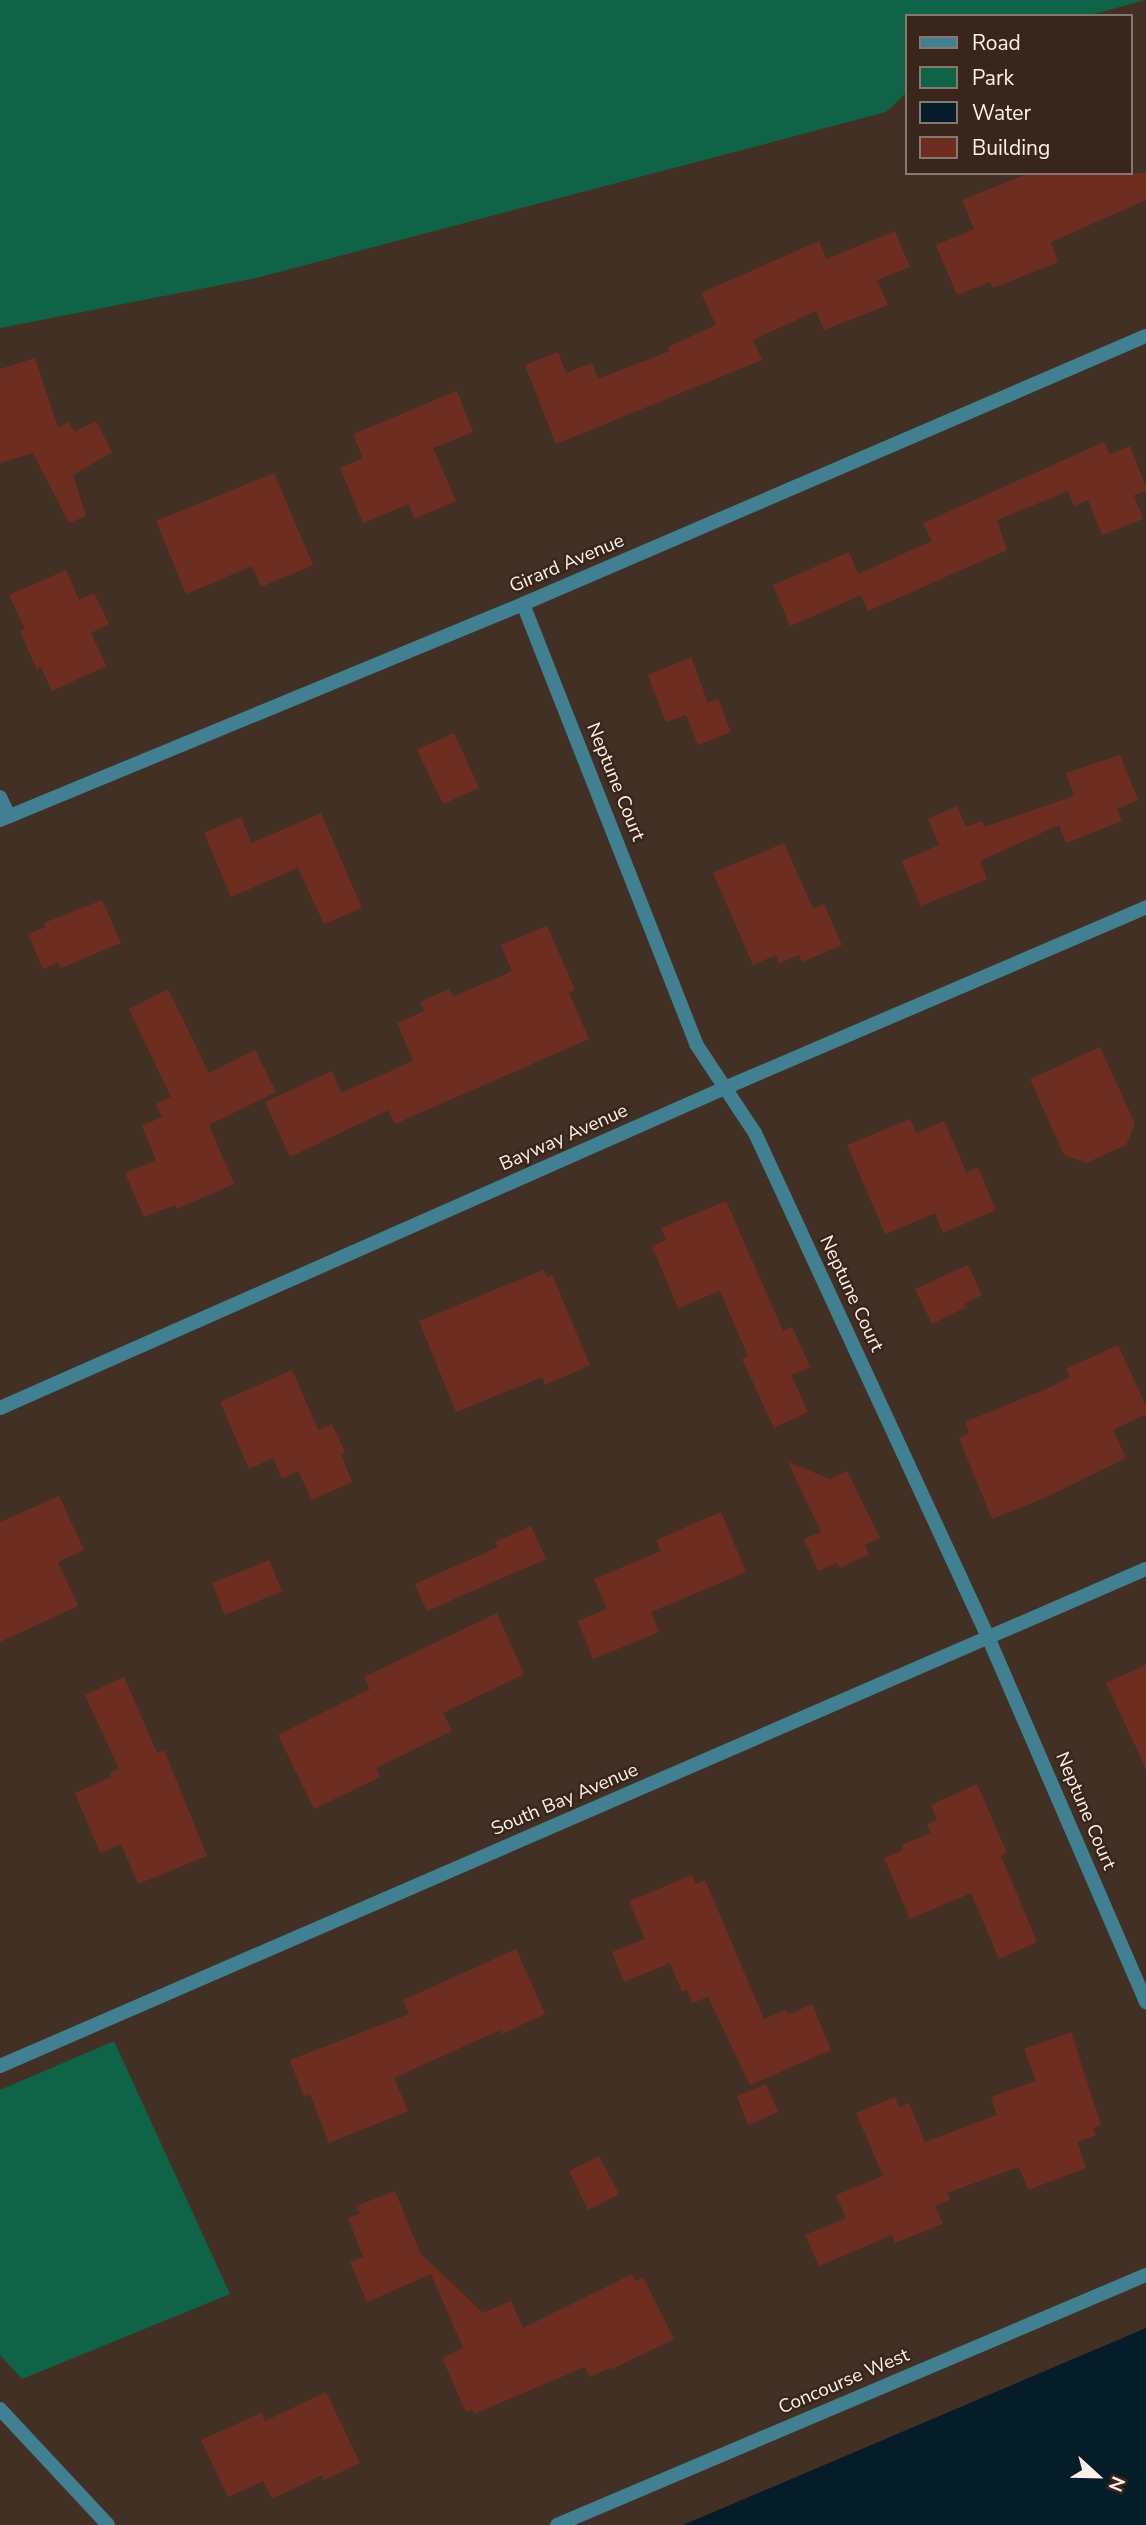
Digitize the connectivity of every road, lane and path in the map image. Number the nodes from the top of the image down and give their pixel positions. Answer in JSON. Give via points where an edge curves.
{"nodes":[{"id":1,"x":1146,"y":336,"type":"edge"},
{"id":2,"x":523,"y":604,"type":"junction"},
{"id":3,"x":0,"y":797,"type":"edge"},
{"id":4,"x":4,"y":818,"type":"edge"},
{"id":5,"x":1146,"y":907,"type":"edge"},
{"id":6,"x":727,"y":1087,"type":"junction"},
{"id":7,"x":0,"y":1408,"type":"edge"},
{"id":8,"x":1146,"y":1569,"type":"edge"},
{"id":9,"x":988,"y":1637,"type":"junction"},
{"id":10,"x":1146,"y":2002,"type":"edge"},
{"id":11,"x":0,"y":2066,"type":"edge"},
{"id":12,"x":1146,"y":2275,"type":"edge"},
{"id":13,"x":0,"y":2409,"type":"edge"},
{"id":14,"x":108,"y":2525,"type":"edge"},
{"id":15,"x":557,"y":2525,"type":"edge"}],
"edges":[{"from":1,"to":2,"type":"street","name":"Girard Avenue"},
{"from":2,"to":4,"type":"street","name":"Girard Avenue"},
{"from":2,"to":6,"type":"street","name":"Neptune Court","via":[[696,1044]]},
{"from":3,"to":4,"type":"street"},
{"from":5,"to":6,"type":"street","name":"Bayway Avenue"},
{"from":6,"to":7,"type":"street","name":"Bayway Avenue"},
{"from":6,"to":9,"type":"street","name":"Neptune Court","via":[[755,1133]]},
{"from":8,"to":9,"type":"street","name":"South Bay Avenue"},
{"from":9,"to":10,"type":"street","name":"Neptune Court"},
{"from":9,"to":11,"type":"street","name":"South Bay Avenue"},
{"from":12,"to":15,"type":"street","name":"Concourse West"},
{"from":13,"to":14,"type":"street"}]}
